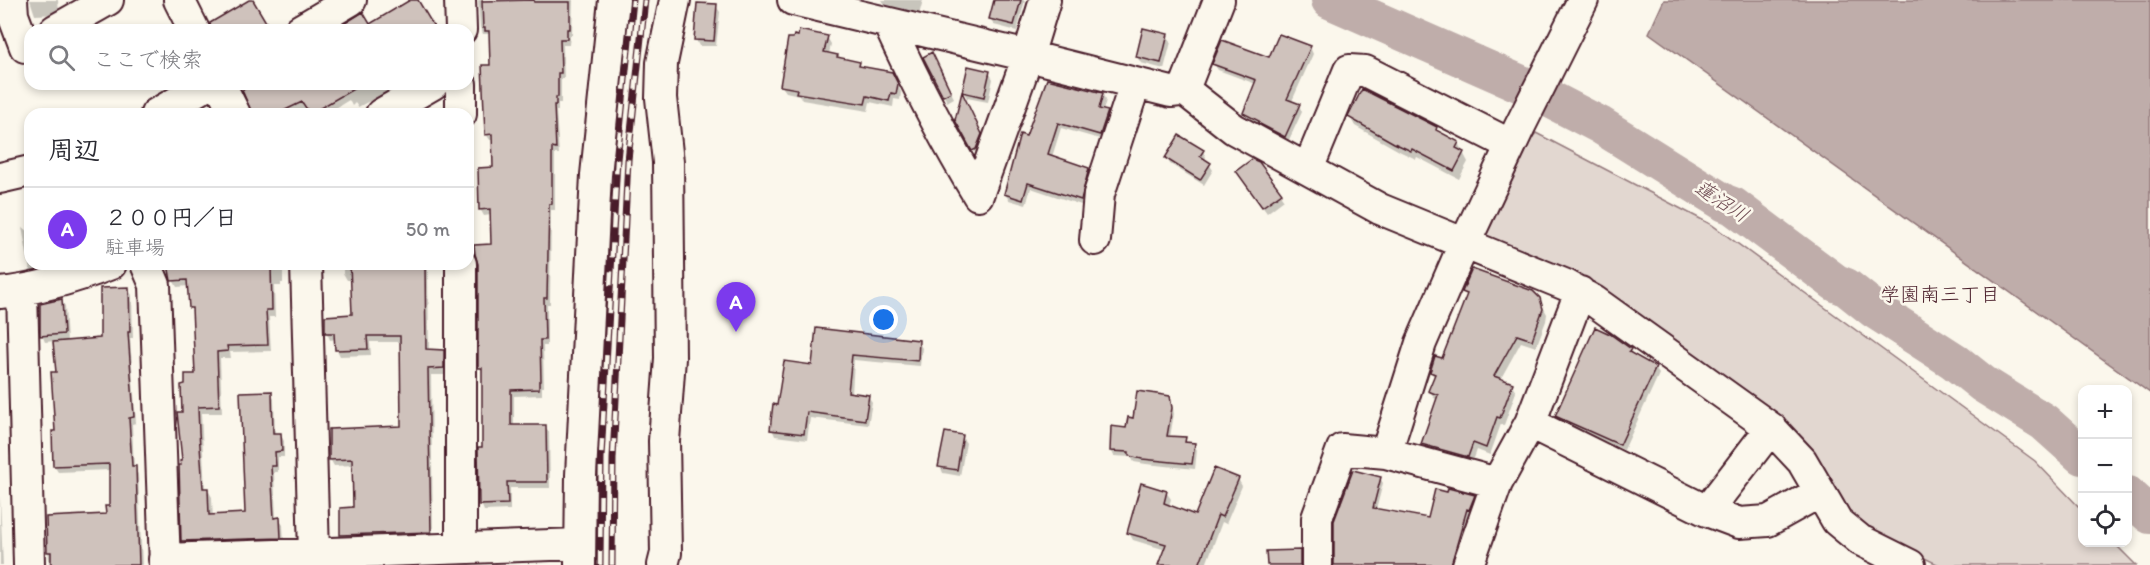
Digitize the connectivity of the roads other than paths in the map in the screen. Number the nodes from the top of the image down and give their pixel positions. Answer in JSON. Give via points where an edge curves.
{"nodes":[{"id":1,"x":12,"y":0,"type":"edge"},
{"id":2,"x":108,"y":0,"type":"edge"},
{"id":3,"x":179,"y":0,"type":"edge"},
{"id":4,"x":351,"y":0,"type":"edge"},
{"id":5,"x":460,"y":0,"type":"edge"},
{"id":6,"x":614,"y":0,"type":"edge"},
{"id":7,"x":675,"y":0,"type":"edge"},
{"id":8,"x":793,"y":0,"type":"edge"},
{"id":9,"x":1045,"y":0,"type":"edge"},
{"id":10,"x":1219,"y":0,"type":"edge"},
{"id":11,"x":1583,"y":0,"type":"edge"},
{"id":12,"x":888,"y":23,"type":"junction"},
{"id":13,"x":66,"y":24,"type":"edge"},
{"id":14,"x":191,"y":24,"type":"edge"},
{"id":15,"x":310,"y":24,"type":"edge"},
{"id":16,"x":461,"y":24,"type":"edge"},
{"id":17,"x":18,"y":49,"type":"edge"},
{"id":18,"x":1028,"y":56,"type":"junction"},
{"id":19,"x":1135,"y":84,"type":"junction"},
{"id":20,"x":1183,"y":89,"type":"junction"},
{"id":21,"x":198,"y":90,"type":"edge"},
{"id":22,"x":223,"y":90,"type":"edge"},
{"id":23,"x":423,"y":90,"type":"edge"},
{"id":24,"x":461,"y":90,"type":"edge"},
{"id":25,"x":166,"y":108,"type":"edge"},
{"id":26,"x":232,"y":108,"type":"edge"},
{"id":27,"x":391,"y":108,"type":"edge"},
{"id":28,"x":461,"y":108,"type":"edge"},
{"id":29,"x":1515,"y":136,"type":"junction"},
{"id":30,"x":1308,"y":169,"type":"junction"},
{"id":31,"x":24,"y":172,"type":"edge"},
{"id":32,"x":0,"y":178,"type":"edge"},
{"id":33,"x":1095,"y":240,"type":"dead end"},
{"id":34,"x":1464,"y":244,"type":"junction"},
{"id":35,"x":94,"y":270,"type":"edge"},
{"id":36,"x":149,"y":270,"type":"edge"},
{"id":37,"x":306,"y":270,"type":"edge"},
{"id":38,"x":461,"y":270,"type":"edge"},
{"id":39,"x":11,"y":292,"type":"edge"},
{"id":40,"x":1580,"y":292,"type":"junction"},
{"id":41,"x":1530,"y":423,"type":"junction"},
{"id":42,"x":1771,"y":428,"type":"junction"},
{"id":43,"x":1386,"y":453,"type":"junction"},
{"id":44,"x":1497,"y":483,"type":"junction"},
{"id":45,"x":1820,"y":492,"type":"junction"},
{"id":46,"x":1707,"y":511,"type":"junction"},
{"id":47,"x":461,"y":548,"type":"junction"},
{"id":48,"x":314,"y":554,"type":"junction"},
{"id":49,"x":580,"y":555,"type":"edge"},
{"id":50,"x":164,"y":562,"type":"edge"},
{"id":51,"x":29,"y":565,"type":"edge"},
{"id":52,"x":663,"y":565,"type":"edge"},
{"id":53,"x":1317,"y":565,"type":"edge"},
{"id":54,"x":1468,"y":565,"type":"edge"},
{"id":55,"x":1910,"y":565,"type":"edge"}],
"edges":[{"from":1,"to":17,"type":"street"},
{"from":2,"to":13,"type":"street"},
{"from":3,"to":14,"type":"street"},
{"from":4,"to":15,"type":"street"},
{"from":5,"to":16,"type":"street"},
{"from":6,"to":49,"type":"street","via":[[596,174]]},
{"from":7,"to":52,"type":"street","via":[[662,63],[661,98],[668,162],[670,358],[664,441]]},
{"from":8,"to":12,"type":"street"},
{"from":9,"to":18,"type":"street"},
{"from":10,"to":20,"type":"street"},
{"from":11,"to":29,"type":"street"},
{"from":12,"to":18,"type":"street"},
{"from":12,"to":18,"type":"street","via":[[937,124],[978,195]]},
{"from":18,"to":19,"type":"street"},
{"from":19,"to":20,"type":"street","via":[[1170,92]]},
{"from":19,"to":33,"type":"street","via":[[1099,194]]},
{"from":20,"to":30,"type":"street","via":[[1234,129]]},
{"from":21,"to":25,"type":"street"},
{"from":22,"to":26,"type":"street"},
{"from":23,"to":27,"type":"street"},
{"from":24,"to":28,"type":"street"},
{"from":29,"to":30,"type":"street","via":[[1365,71],[1349,70]]},
{"from":29,"to":34,"type":"street"},
{"from":30,"to":34,"type":"street","via":[[1380,209]]},
{"from":31,"to":32,"type":"street"},
{"from":34,"to":40,"type":"street"},
{"from":34,"to":43,"type":"street","via":[[1421,344]]},
{"from":35,"to":39,"type":"street"},
{"from":36,"to":50,"type":"street","via":[[155,285]]},
{"from":37,"to":48,"type":"street"},
{"from":38,"to":47,"type":"street"},
{"from":39,"to":51,"type":"street"},
{"from":40,"to":41,"type":"street"},
{"from":40,"to":42,"type":"street"},
{"from":41,"to":44,"type":"street"},
{"from":41,"to":46,"type":"street"},
{"from":42,"to":45,"type":"street","via":[[1802,461]]},
{"from":42,"to":46,"type":"street"},
{"from":43,"to":44,"type":"street"},
{"from":43,"to":53,"type":"street","via":[[1342,449],[1317,518]]},
{"from":44,"to":54,"type":"street"},
{"from":45,"to":46,"type":"street","via":[[1768,521],[1739,523]]},
{"from":45,"to":55,"type":"street","via":[[1837,521],[1848,531]]},
{"from":47,"to":48,"type":"street"},
{"from":47,"to":49,"type":"street"},
{"from":48,"to":50,"type":"street"}]}
